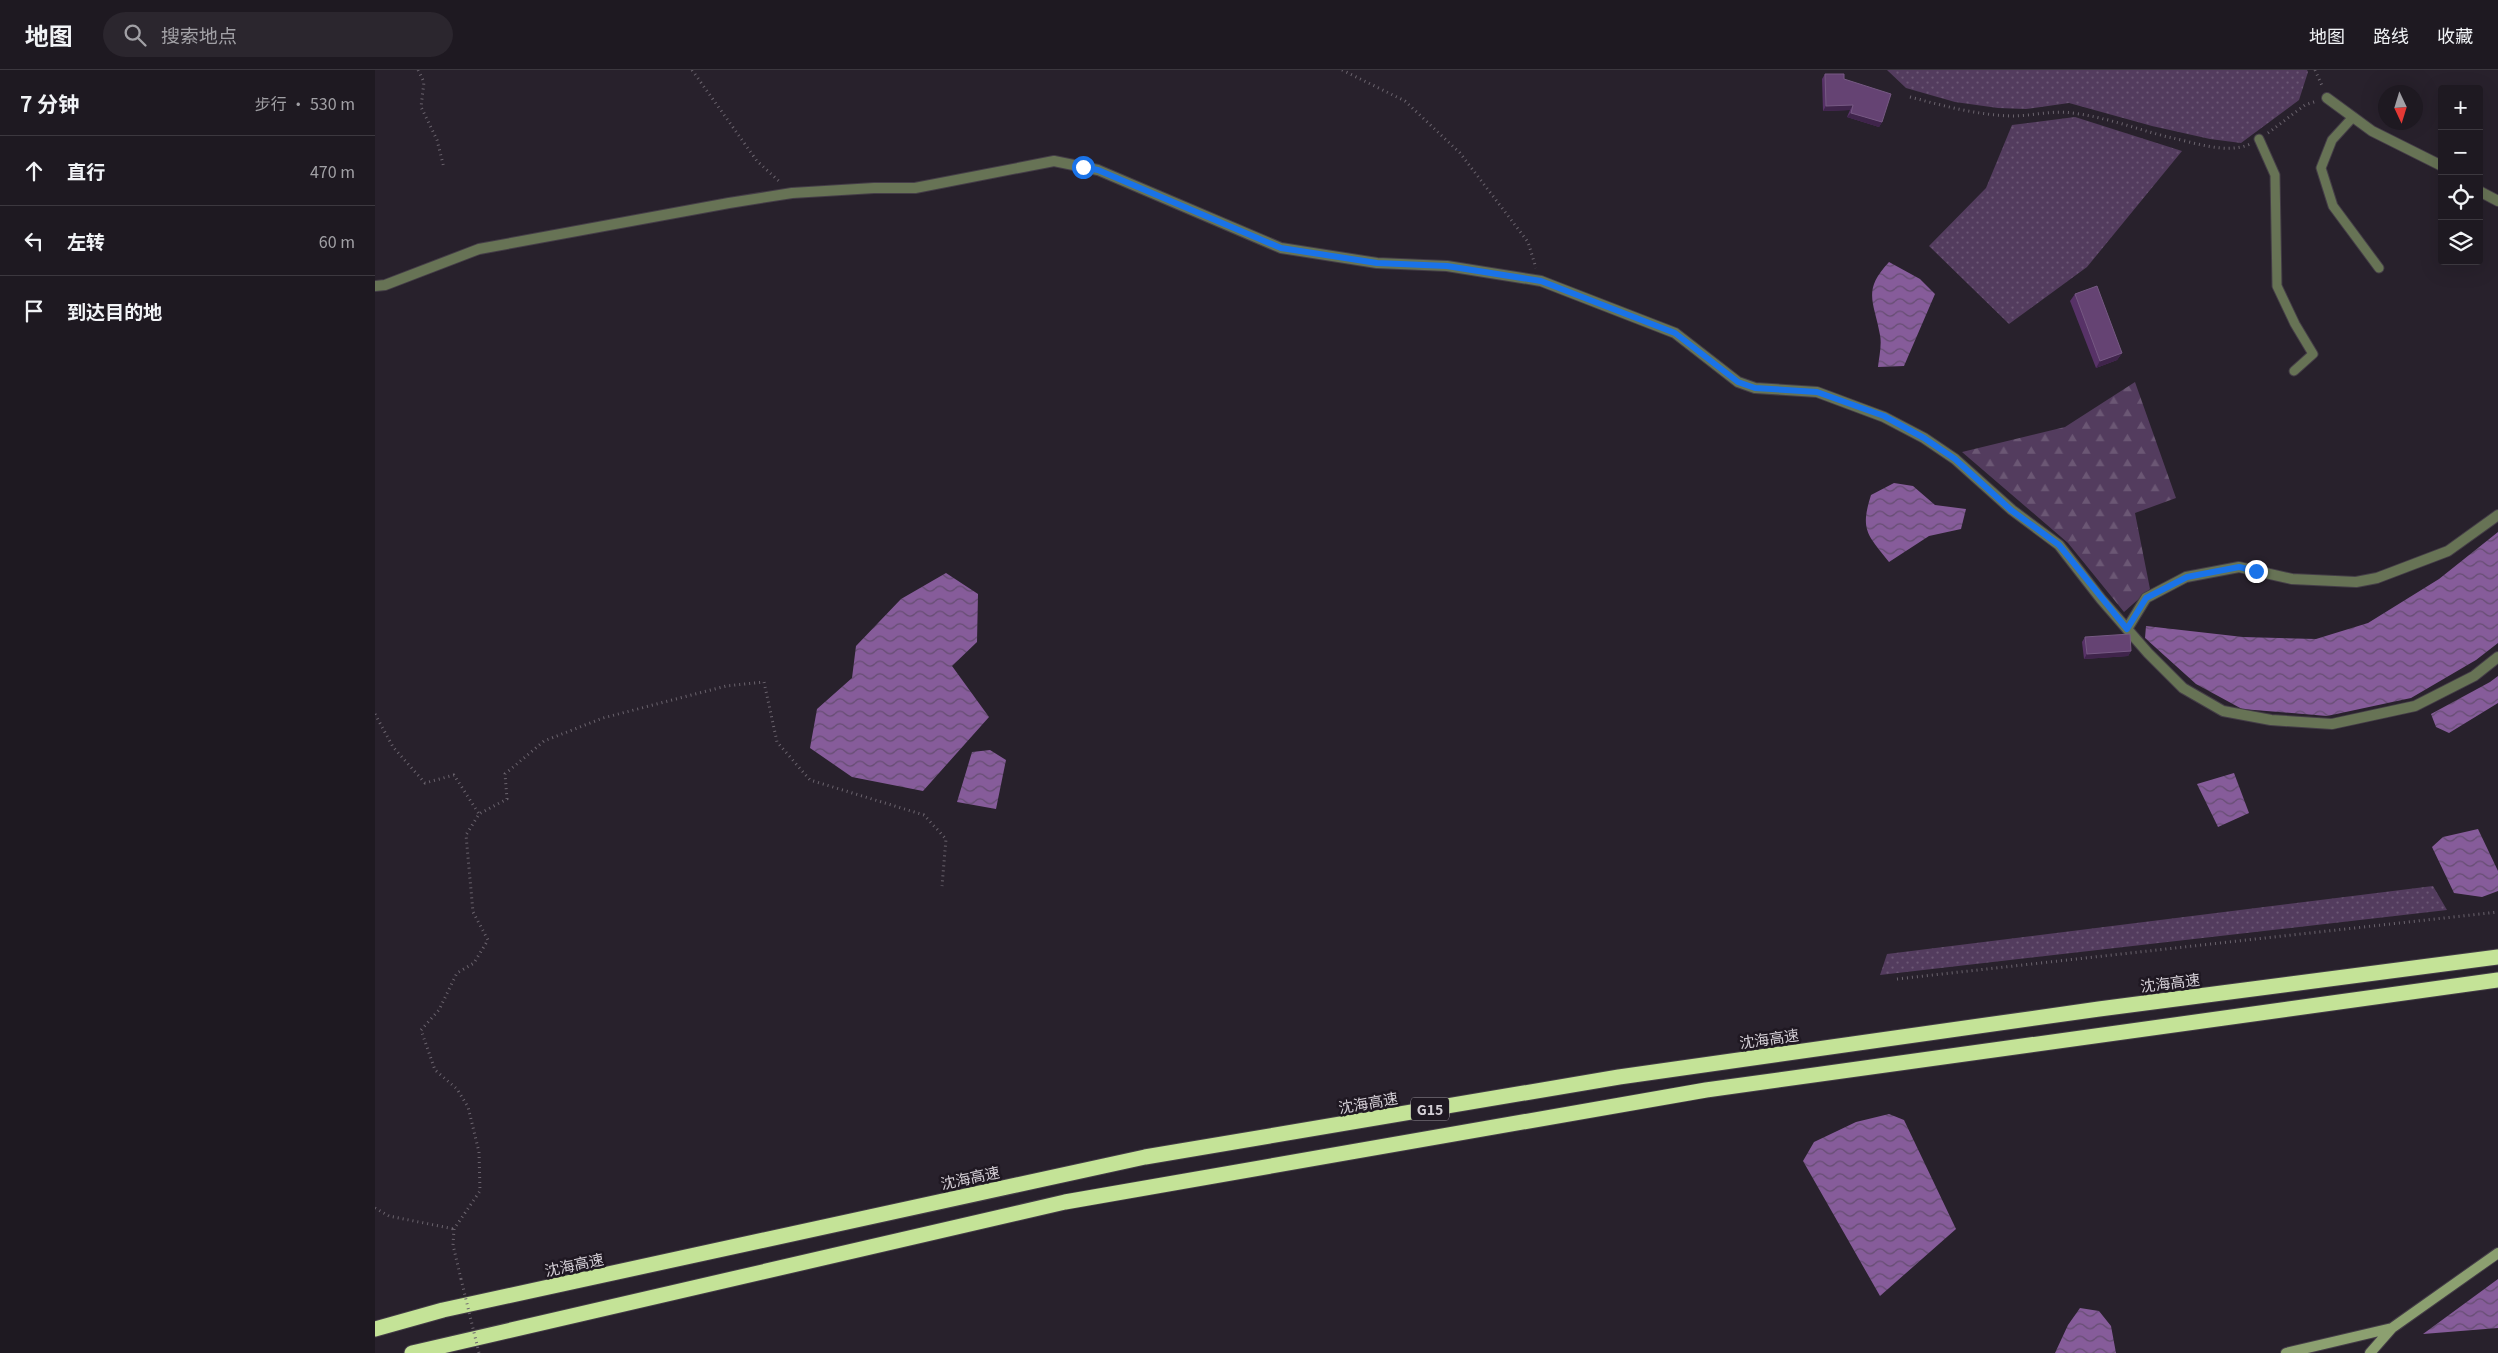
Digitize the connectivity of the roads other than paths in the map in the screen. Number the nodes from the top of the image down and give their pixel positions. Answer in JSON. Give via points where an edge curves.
{"nodes":[{"id":1,"x":2327,"y":98,"type":"road end"},
{"id":2,"x":2353,"y":117,"type":"junction"},
{"id":3,"x":2259,"y":139,"type":"road end"},
{"id":4,"x":2438,"y":164,"type":"edge"},
{"id":5,"x":2483,"y":193,"type":"edge"},
{"id":6,"x":2498,"y":201,"type":"edge"},
{"id":7,"x":2379,"y":268,"type":"dead end"},
{"id":8,"x":375,"y":286,"type":"edge"},
{"id":9,"x":2294,"y":371,"type":"dead end"},
{"id":10,"x":2498,"y":515,"type":"edge"},
{"id":11,"x":2127,"y":629,"type":"junction"},
{"id":12,"x":2498,"y":657,"type":"edge"},
{"id":13,"x":2498,"y":957,"type":"edge"},
{"id":14,"x":2498,"y":980,"type":"edge"},
{"id":15,"x":2498,"y":1253,"type":"edge"},
{"id":16,"x":2392,"y":1328,"type":"junction"},
{"id":17,"x":375,"y":1329,"type":"edge"},
{"id":18,"x":412,"y":1353,"type":"edge"},
{"id":19,"x":2286,"y":1353,"type":"edge"},
{"id":20,"x":2370,"y":1353,"type":"edge"}],
"edges":[{"from":1,"to":2,"type":"street"},
{"from":2,"to":4,"type":"street","via":[[2372,131]]},
{"from":2,"to":7,"type":"lane","via":[[2332,140],[2321,168],[2333,206]]},
{"from":3,"to":9,"type":"lane","via":[[2275,175],[2277,286],[2313,354]]},
{"from":5,"to":6,"type":"street"},
{"from":8,"to":11,"type":"street","via":[[479,249],[792,193],[915,188],[1054,161],[1098,170],[1281,248],[1377,263],[1447,266],[1541,281],[1675,333],[1738,382],[1755,388],[1817,392],[1884,416],[1955,459],[2011,510],[2059,545]]},
{"from":10,"to":11,"type":"street","via":[[2448,551],[2377,578],[2356,582],[2292,579],[2239,567],[2187,577],[2146,598]]},
{"from":11,"to":12,"type":"street","via":[[2183,688],[2223,711],[2289,721],[2332,724],[2415,706],[2474,676]]},
{"from":13,"to":17,"type":"highway","name":"沈海高速","number":"G15","via":[[2099,1009],[1629,1076],[1145,1157],[443,1310]]},
{"from":14,"to":18,"type":"highway","number":"G15","via":[[1706,1090],[1065,1202]]},
{"from":15,"to":16,"type":"street"},
{"from":16,"to":19,"type":"street"},
{"from":16,"to":20,"type":"street"}]}
